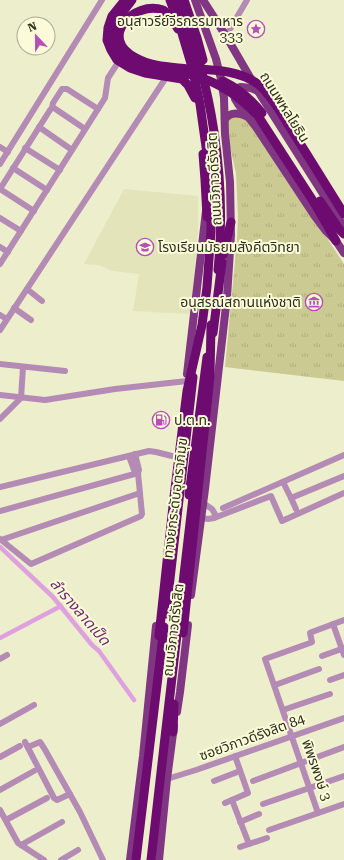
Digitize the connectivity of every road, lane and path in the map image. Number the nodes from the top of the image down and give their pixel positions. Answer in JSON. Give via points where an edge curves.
{"nodes":[{"id":1,"x":102,"y":0,"type":"edge"},
{"id":2,"x":125,"y":0,"type":"edge"},
{"id":3,"x":132,"y":0,"type":"edge"},
{"id":4,"x":169,"y":0,"type":"edge"},
{"id":5,"x":178,"y":0,"type":"edge"},
{"id":6,"x":184,"y":0,"type":"edge"},
{"id":7,"x":195,"y":0,"type":"edge"},
{"id":8,"x":246,"y":0,"type":"edge"},
{"id":9,"x":206,"y":2,"type":"edge"},
{"id":10,"x":178,"y":30,"type":"junction"},
{"id":11,"x":226,"y":36,"type":"junction"},
{"id":12,"x":119,"y":61,"type":"junction"},
{"id":13,"x":188,"y":69,"type":"junction"},
{"id":14,"x":168,"y":76,"type":"junction"},
{"id":15,"x":258,"y":91,"type":"junction"},
{"id":16,"x":195,"y":98,"type":"junction"},
{"id":17,"x":52,"y":108,"type":"junction"},
{"id":18,"x":98,"y":109,"type":"junction"},
{"id":19,"x":249,"y":118,"type":"junction"},
{"id":20,"x":225,"y":119,"type":"junction"},
{"id":21,"x":39,"y":127,"type":"junction"},
{"id":22,"x":85,"y":129,"type":"junction"},
{"id":23,"x":0,"y":147,"type":"edge"},
{"id":24,"x":26,"y":148,"type":"junction"},
{"id":25,"x":72,"y":150,"type":"junction"},
{"id":26,"x":8,"y":152,"type":"junction"},
{"id":27,"x":0,"y":164,"type":"edge"},
{"id":28,"x":13,"y":168,"type":"junction"},
{"id":29,"x":60,"y":170,"type":"junction"},
{"id":30,"x":47,"y":190,"type":"junction"},
{"id":31,"x":318,"y":203,"type":"junction"},
{"id":32,"x":206,"y":204,"type":"junction"},
{"id":33,"x":34,"y":211,"type":"junction"},
{"id":34,"x":344,"y":214,"type":"edge"},
{"id":35,"x":0,"y":218,"type":"edge"},
{"id":36,"x":231,"y":222,"type":"junction"},
{"id":37,"x":344,"y":227,"type":"edge"},
{"id":38,"x":21,"y":231,"type":"junction"},
{"id":39,"x":344,"y":234,"type":"edge"},
{"id":40,"x":336,"y":241,"type":"junction"},
{"id":41,"x":0,"y":247,"type":"edge"},
{"id":42,"x":8,"y":252,"type":"junction"},
{"id":43,"x":344,"y":253,"type":"edge"},
{"id":44,"x":223,"y":255,"type":"junction"},
{"id":45,"x":0,"y":264,"type":"edge"},
{"id":46,"x":27,"y":289,"type":"junction"},
{"id":47,"x":42,"y":302,"type":"dead end"},
{"id":48,"x":14,"y":308,"type":"junction"},
{"id":49,"x":0,"y":315,"type":"edge"},
{"id":50,"x":7,"y":319,"type":"junction"},
{"id":51,"x":31,"y":320,"type":"dead end"},
{"id":52,"x":202,"y":325,"type":"junction"},
{"id":53,"x":211,"y":325,"type":"junction"},
{"id":54,"x":0,"y":330,"type":"edge"},
{"id":55,"x":0,"y":364,"type":"edge"},
{"id":56,"x":23,"y":367,"type":"junction"},
{"id":57,"x":64,"y":371,"type":"dead end"},
{"id":58,"x":187,"y":376,"type":"junction"},
{"id":59,"x":192,"y":392,"type":"junction"},
{"id":60,"x":0,"y":395,"type":"edge"},
{"id":61,"x":21,"y":398,"type":"junction"},
{"id":62,"x":0,"y":419,"type":"edge"},
{"id":63,"x":132,"y":455,"type":"junction"},
{"id":64,"x":344,"y":455,"type":"edge"},
{"id":65,"x":176,"y":457,"type":"junction"},
{"id":66,"x":138,"y":473,"type":"junction"},
{"id":67,"x":344,"y":476,"type":"edge"},
{"id":68,"x":283,"y":482,"type":"junction"},
{"id":69,"x":0,"y":487,"type":"edge"},
{"id":70,"x":140,"y":493,"type":"junction"},
{"id":71,"x":344,"y":493,"type":"edge"},
{"id":72,"x":291,"y":498,"type":"junction"},
{"id":73,"x":203,"y":503,"type":"junction"},
{"id":74,"x":296,"y":509,"type":"dead end"},
{"id":75,"x":0,"y":511,"type":"edge"},
{"id":76,"x":214,"y":514,"type":"junction"},
{"id":77,"x":201,"y":518,"type":"junction"},
{"id":78,"x":0,"y":540,"type":"edge"},
{"id":79,"x":344,"y":620,"type":"edge"},
{"id":80,"x":333,"y":624,"type":"junction"},
{"id":81,"x":343,"y":650,"type":"edge"},
{"id":82,"x":7,"y":655,"type":"dead end"},
{"id":83,"x":322,"y":656,"type":"dead end"},
{"id":84,"x":0,"y":659,"type":"edge"},
{"id":85,"x":319,"y":669,"type":"dead end"},
{"id":86,"x":344,"y":675,"type":"edge"},
{"id":87,"x":330,"y":680,"type":"dead end"},
{"id":88,"x":274,"y":685,"type":"junction"},
{"id":89,"x":330,"y":694,"type":"dead end"},
{"id":90,"x":34,"y":705,"type":"dead end"},
{"id":91,"x":283,"y":710,"type":"junction"},
{"id":92,"x":344,"y":718,"type":"edge"},
{"id":93,"x":0,"y":724,"type":"edge"},
{"id":94,"x":173,"y":732,"type":"junction"},
{"id":95,"x":292,"y":736,"type":"junction"},
{"id":96,"x":24,"y":745,"type":"junction"},
{"id":97,"x":344,"y":747,"type":"edge"},
{"id":98,"x":0,"y":756,"type":"edge"},
{"id":99,"x":143,"y":756,"type":"junction"},
{"id":100,"x":235,"y":756,"type":"junction"},
{"id":101,"x":301,"y":763,"type":"junction"},
{"id":102,"x":34,"y":771,"type":"dead end"},
{"id":103,"x":240,"y":771,"type":"junction"},
{"id":104,"x":344,"y":776,"type":"edge"},
{"id":105,"x":167,"y":779,"type":"junction"},
{"id":106,"x":253,"y":780,"type":"dead end"},
{"id":107,"x":214,"y":781,"type":"dead end"},
{"id":108,"x":310,"y":788,"type":"junction"},
{"id":109,"x":0,"y":790,"type":"edge"},
{"id":110,"x":70,"y":794,"type":"junction"},
{"id":111,"x":47,"y":798,"type":"dead end"},
{"id":112,"x":143,"y":799,"type":"junction"},
{"id":113,"x":232,"y":800,"type":"junction"},
{"id":114,"x":225,"y":803,"type":"dead end"},
{"id":115,"x":263,"y":804,"type":"dead end"},
{"id":116,"x":344,"y":804,"type":"edge"},
{"id":117,"x":0,"y":810,"type":"edge"},
{"id":118,"x":318,"y":813,"type":"junction"},
{"id":119,"x":259,"y":814,"type":"dead end"},
{"id":120,"x":6,"y":820,"type":"junction"},
{"id":121,"x":62,"y":822,"type":"dead end"},
{"id":122,"x":240,"y":822,"type":"junction"},
{"id":123,"x":269,"y":830,"type":"dead end"},
{"id":124,"x":134,"y":831,"type":"junction"},
{"id":125,"x":267,"y":838,"type":"dead end"},
{"id":126,"x":249,"y":844,"type":"junction"},
{"id":127,"x":21,"y":845,"type":"junction"},
{"id":128,"x":240,"y":847,"type":"dead end"},
{"id":129,"x":78,"y":850,"type":"dead end"},
{"id":130,"x":44,"y":860,"type":"edge"},
{"id":131,"x":61,"y":860,"type":"edge"},
{"id":132,"x":103,"y":860,"type":"edge"},
{"id":133,"x":130,"y":860,"type":"edge"},
{"id":134,"x":136,"y":860,"type":"edge"},
{"id":135,"x":141,"y":860,"type":"edge"},
{"id":136,"x":147,"y":860,"type":"edge"},
{"id":137,"x":152,"y":860,"type":"edge"},
{"id":138,"x":159,"y":860,"type":"edge"}],
"edges":[{"from":1,"to":26,"type":"street"},
{"from":2,"to":12,"type":"highway","via":[[112,16],[108,28],[107,40]]},
{"from":3,"to":31,"type":"highway","bridge":true,"via":[[121,15],[113,34],[114,43],[127,60],[150,69],[196,76],[228,90],[258,116]]},
{"from":4,"to":10,"type":"highway"},
{"from":4,"to":52,"type":"highway","name":"ทางยกระดับอุตราภิมุข","bridge":true,"via":[[192,67],[209,168],[211,231]]},
{"from":5,"to":53,"type":"highway","name":"ทางยกระดับอุตราภิมุข","bridge":true,"via":[[203,76],[218,169],[219,256]]},
{"from":6,"to":44,"type":"highway","name":"ถนนวิภาวดีรังสิต","via":[[207,76],[219,142],[223,175]]},
{"from":7,"to":20,"type":"main road","name":"ถนนวิภาวดีรังสิต","via":[[221,78]]},
{"from":8,"to":11,"type":"street"},
{"from":9,"to":11,"type":"main road","name":"ถนนพหลโยธิน"},
{"from":10,"to":13,"type":"highway","via":[[163,9],[146,5],[132,10],[124,18],[119,36],[124,48],[137,59],[152,64]]},
{"from":10,"to":16,"type":"highway","name":"ถนนวิภาวดีรังสิต"},
{"from":11,"to":15,"type":"main road","name":"ถนนพหลโยธิน"},
{"from":12,"to":14,"type":"highway","via":[[145,73]]},
{"from":12,"to":18,"type":"street","via":[[108,78],[105,98]]},
{"from":13,"to":31,"type":"highway","bridge":true,"via":[[224,81],[254,103],[264,114]]},
{"from":13,"to":34,"type":"highway","bridge":true,"via":[[228,72],[243,76],[259,85],[278,108]]},
{"from":14,"to":16,"type":"highway","via":[[182,79]]},
{"from":14,"to":46,"type":"street"},
{"from":15,"to":19,"type":"main road","via":[[241,87],[234,91],[235,99]]},
{"from":15,"to":37,"type":"main road","name":"ถนนพหลโยธิน"},
{"from":16,"to":32,"type":"highway","name":"ถนนวิภาวดีรังสิต","via":[[204,162]]},
{"from":17,"to":18,"type":"street","via":[[62,89],[67,89]]},
{"from":17,"to":21,"type":"street"},
{"from":17,"to":22,"type":"street"},
{"from":18,"to":22,"type":"street"},
{"from":19,"to":20,"type":"main road","via":[[235,113]]},
{"from":19,"to":40,"type":"main road","via":[[314,215]]},
{"from":20,"to":36,"type":"main road","name":"ถนนวิภาวดีรังสิต"},
{"from":21,"to":24,"type":"street"},
{"from":21,"to":25,"type":"street"},
{"from":22,"to":25,"type":"street"},
{"from":23,"to":26,"type":"street"},
{"from":24,"to":28,"type":"street"},
{"from":24,"to":29,"type":"street"},
{"from":25,"to":29,"type":"street"},
{"from":26,"to":27,"type":"street"},
{"from":28,"to":30,"type":"street"},
{"from":28,"to":33,"type":"street","via":[[0,189]]},
{"from":29,"to":30,"type":"street"},
{"from":30,"to":33,"type":"street"},
{"from":31,"to":39,"type":"highway"},
{"from":31,"to":40,"type":"highway"},
{"from":32,"to":58,"type":"main road","name":"ถนนวิภาวดีรังสิต"},
{"from":32,"to":59,"type":"highway","name":"ถนนวิภาวดีรังสิต","via":[[208,245]]},
{"from":33,"to":38,"type":"street"},
{"from":35,"to":38,"type":"street"},
{"from":36,"to":44,"type":"highway"},
{"from":36,"to":73,"type":"main road","name":"ถนนวิภาวดีรังสิต","via":[[228,285]]},
{"from":38,"to":42,"type":"street"},
{"from":40,"to":43,"type":"main road"},
{"from":41,"to":42,"type":"street"},
{"from":42,"to":45,"type":"street"},
{"from":44,"to":137,"type":"highway","name":"ถนนวิภาวดีรังสิต","via":[[197,458]]},
{"from":46,"to":47,"type":"street"},
{"from":46,"to":48,"type":"street"},
{"from":48,"to":50,"type":"street"},
{"from":48,"to":51,"type":"street"},
{"from":49,"to":50,"type":"street"},
{"from":50,"to":54,"type":"street"},
{"from":52,"to":99,"type":"highway","bridge":true,"via":[[187,391]]},
{"from":52,"to":135,"type":"highway","name":"ทางยกระดับอุตราภิมุข","bridge":true},
{"from":53,"to":94,"type":"highway","bridge":true,"via":[[210,376],[174,699]]},
{"from":53,"to":136,"type":"highway","name":"ทางยกระดับอุตราภิมุข","bridge":true},
{"from":55,"to":56,"type":"street"},
{"from":56,"to":57,"type":"street"},
{"from":56,"to":61,"type":"street"},
{"from":58,"to":59,"type":"highway"},
{"from":58,"to":61,"type":"street","via":[[45,400]]},
{"from":58,"to":65,"type":"main road","name":"ถนนวิภาวดีรังสิต"},
{"from":59,"to":112,"type":"highway","name":"ถนนวิภาวดีรังสิต"},
{"from":60,"to":61,"type":"street"},
{"from":61,"to":62,"type":"street"},
{"from":63,"to":65,"type":"street","via":[[149,451]]},
{"from":63,"to":66,"type":"street"},
{"from":63,"to":69,"type":"street"},
{"from":64,"to":68,"type":"street"},
{"from":65,"to":99,"type":"main road","name":"ถนนวิภาวดีรังสิต"},
{"from":66,"to":70,"type":"street"},
{"from":66,"to":75,"type":"street"},
{"from":67,"to":72,"type":"street"},
{"from":68,"to":72,"type":"street"},
{"from":68,"to":76,"type":"street","via":[[220,508]]},
{"from":70,"to":78,"type":"street"},
{"from":70,"to":78,"type":"street","via":[[141,516],[31,564]]},
{"from":71,"to":76,"type":"street","via":[[282,521],[271,496]]},
{"from":72,"to":74,"type":"street"},
{"from":73,"to":76,"type":"street"},
{"from":73,"to":77,"type":"main road","name":"ถนนวิภาวดีรังสิต"},
{"from":76,"to":77,"type":"street","via":[[208,519]]},
{"from":77,"to":94,"type":"main road","name":"ถนนวิภาวดีรังสิต"},
{"from":79,"to":80,"type":"street"},
{"from":80,"to":81,"type":"street"},
{"from":80,"to":88,"type":"street","name":"พิพรพงษ์ 3","via":[[310,633],[312,642],[266,659]]},
{"from":81,"to":83,"type":"street"},
{"from":82,"to":84,"type":"street"},
{"from":85,"to":88,"type":"street"},
{"from":86,"to":87,"type":"street"},
{"from":88,"to":91,"type":"street","name":"พิพรพงษ์ 3"},
{"from":89,"to":91,"type":"street"},
{"from":90,"to":93,"type":"street"},
{"from":91,"to":95,"type":"street","name":"พิพรพงษ์ 3"},
{"from":92,"to":95,"type":"street","name":"ซอยวิภาวดีรังสิต 84"},
{"from":94,"to":105,"type":"main road","name":"ถนนวิภาวดีรังสิต"},
{"from":95,"to":100,"type":"street","name":"ซอยวิภาวดีรังสิต 84"},
{"from":95,"to":101,"type":"street","name":"พิพรพงษ์ 3"},
{"from":96,"to":98,"type":"street"},
{"from":96,"to":110,"type":"street","via":[[42,743]]},
{"from":96,"to":110,"type":"street","via":[[54,798],[57,800]]},
{"from":97,"to":101,"type":"street"},
{"from":99,"to":124,"type":"main road","name":"ถนนวิภาวดีรังสิต"},
{"from":100,"to":103,"type":"street"},
{"from":100,"to":105,"type":"street","name":"ซอยวิภาวดีรังสิต 84"},
{"from":101,"to":106,"type":"street"},
{"from":101,"to":108,"type":"street","name":"พิพรพงษ์ 3"},
{"from":102,"to":109,"type":"street"},
{"from":103,"to":107,"type":"street"},
{"from":103,"to":113,"type":"street","via":[[248,794]]},
{"from":104,"to":108,"type":"street"},
{"from":105,"to":138,"type":"main road","name":"ถนนวิภาวดีรังสิต"},
{"from":108,"to":115,"type":"street"},
{"from":108,"to":118,"type":"street","name":"พิพรพงษ์ 3"},
{"from":110,"to":132,"type":"street"},
{"from":111,"to":120,"type":"street"},
{"from":112,"to":124,"type":"highway"},
{"from":112,"to":134,"type":"highway","name":"ถนนวิภาวดีรังสิต"},
{"from":113,"to":114,"type":"street"},
{"from":113,"to":122,"type":"street"},
{"from":116,"to":118,"type":"street"},
{"from":117,"to":120,"type":"street"},
{"from":118,"to":123,"type":"street"},
{"from":119,"to":122,"type":"street"},
{"from":120,"to":127,"type":"street"},
{"from":121,"to":127,"type":"street"},
{"from":122,"to":126,"type":"street"},
{"from":124,"to":133,"type":"main road","name":"ถนนวิภาวดีรังสิต"},
{"from":125,"to":126,"type":"street"},
{"from":126,"to":128,"type":"street"},
{"from":127,"to":130,"type":"street"},
{"from":129,"to":131,"type":"street"}]}
